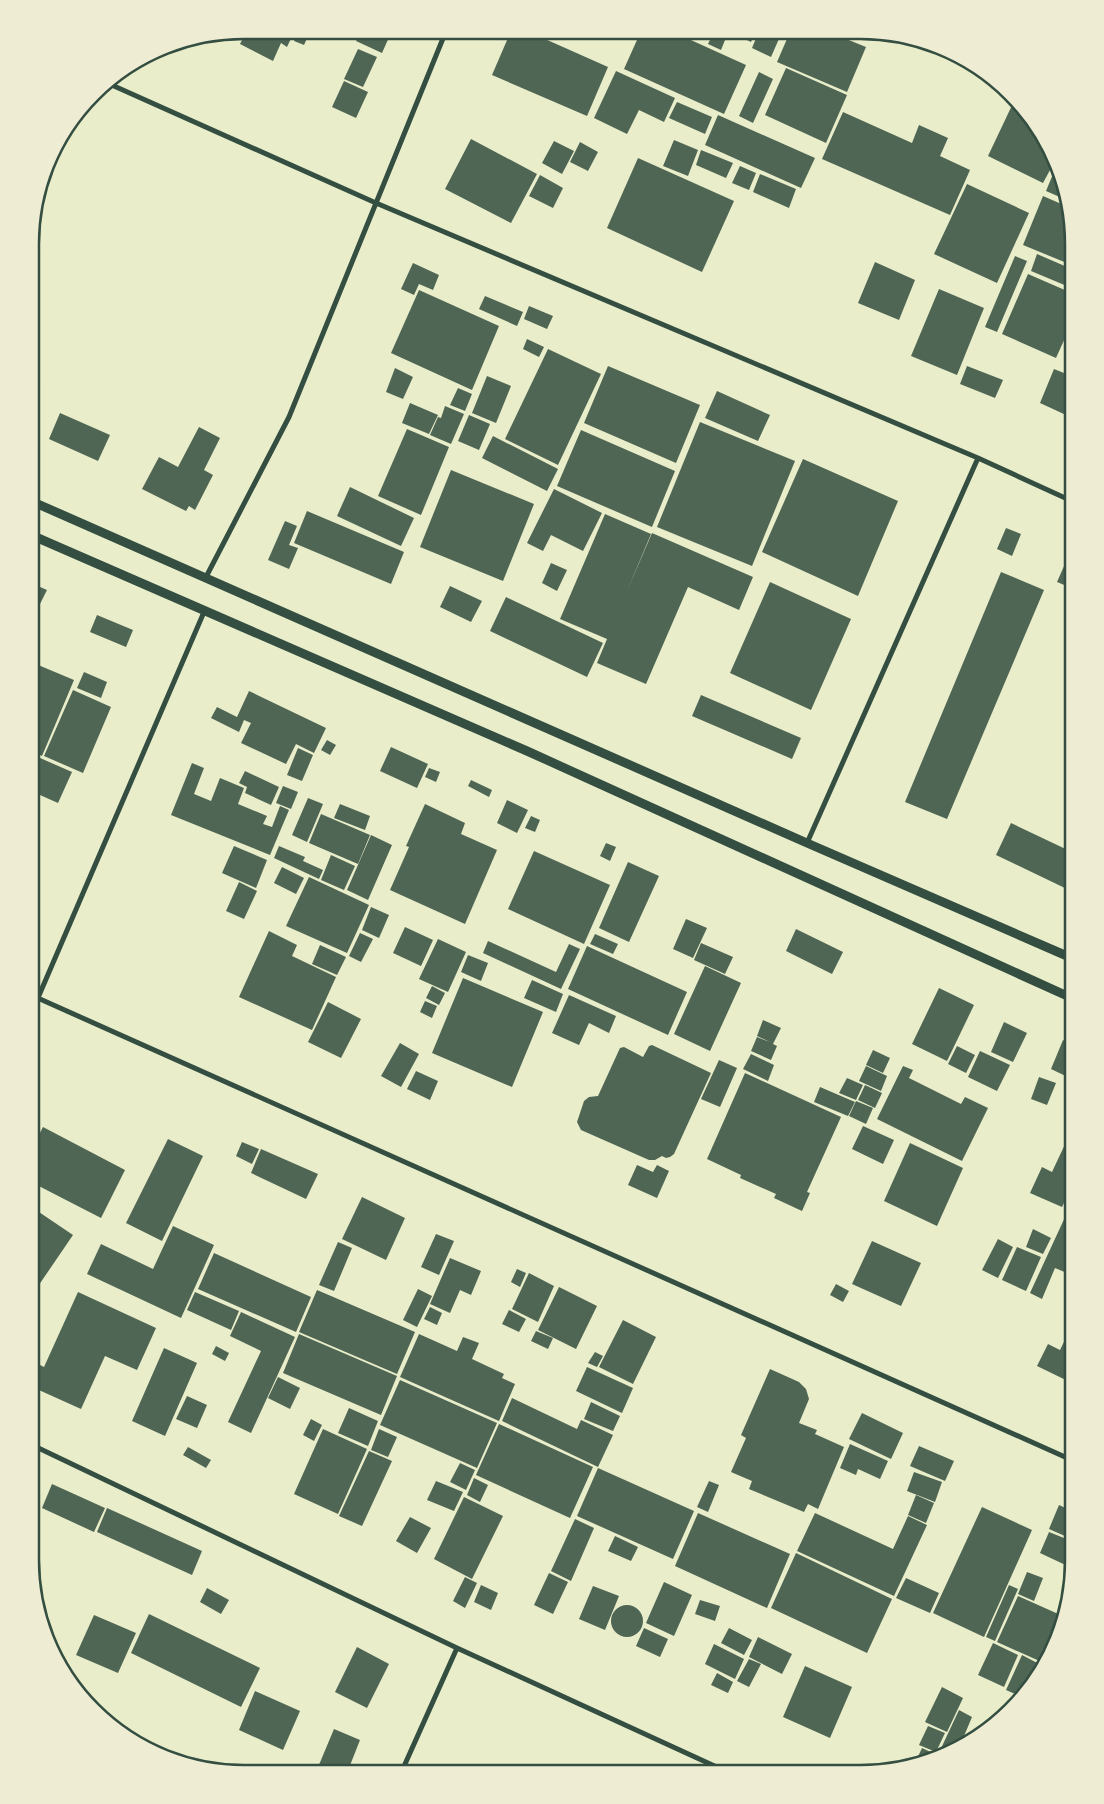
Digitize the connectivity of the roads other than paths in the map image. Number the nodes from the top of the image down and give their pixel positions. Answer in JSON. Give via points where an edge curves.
{"nodes":[{"id":1,"x":443,"y":39,"type":"edge"},
{"id":2,"x":114,"y":86,"type":"edge"},
{"id":3,"x":376,"y":204,"type":"junction"},
{"id":4,"x":978,"y":458,"type":"junction"},
{"id":5,"x":1065,"y":498,"type":"edge"},
{"id":6,"x":39,"y":504,"type":"edge"},
{"id":7,"x":39,"y":539,"type":"edge"},
{"id":8,"x":206,"y":577,"type":"junction"},
{"id":9,"x":204,"y":612,"type":"junction"},
{"id":10,"x":807,"y":843,"type":"junction"},
{"id":11,"x":1065,"y":955,"type":"edge"},
{"id":12,"x":1065,"y":995,"type":"edge"},
{"id":13,"x":39,"y":996,"type":"edge"},
{"id":14,"x":39,"y":998,"type":"edge"},
{"id":15,"x":39,"y":1448,"type":"edge"},
{"id":16,"x":1065,"y":1457,"type":"edge"},
{"id":17,"x":457,"y":1648,"type":"junction"},
{"id":18,"x":405,"y":1765,"type":"edge"},
{"id":19,"x":712,"y":1765,"type":"edge"}],
"edges":[{"from":1,"to":3,"type":"street"},
{"from":2,"to":3,"type":"street"},
{"from":3,"to":4,"type":"street"},
{"from":3,"to":8,"type":"street","via":[[289,417]]},
{"from":4,"to":5,"type":"street"},
{"from":4,"to":10,"type":"street"},
{"from":6,"to":8,"type":"street"},
{"from":7,"to":9,"type":"street"},
{"from":8,"to":10,"type":"street"},
{"from":9,"to":12,"type":"street","via":[[518,748]]},
{"from":9,"to":13,"type":"street"},
{"from":10,"to":11,"type":"street"},
{"from":14,"to":16,"type":"street"},
{"from":15,"to":17,"type":"street"},
{"from":17,"to":18,"type":"street"},
{"from":17,"to":19,"type":"street"}]}
